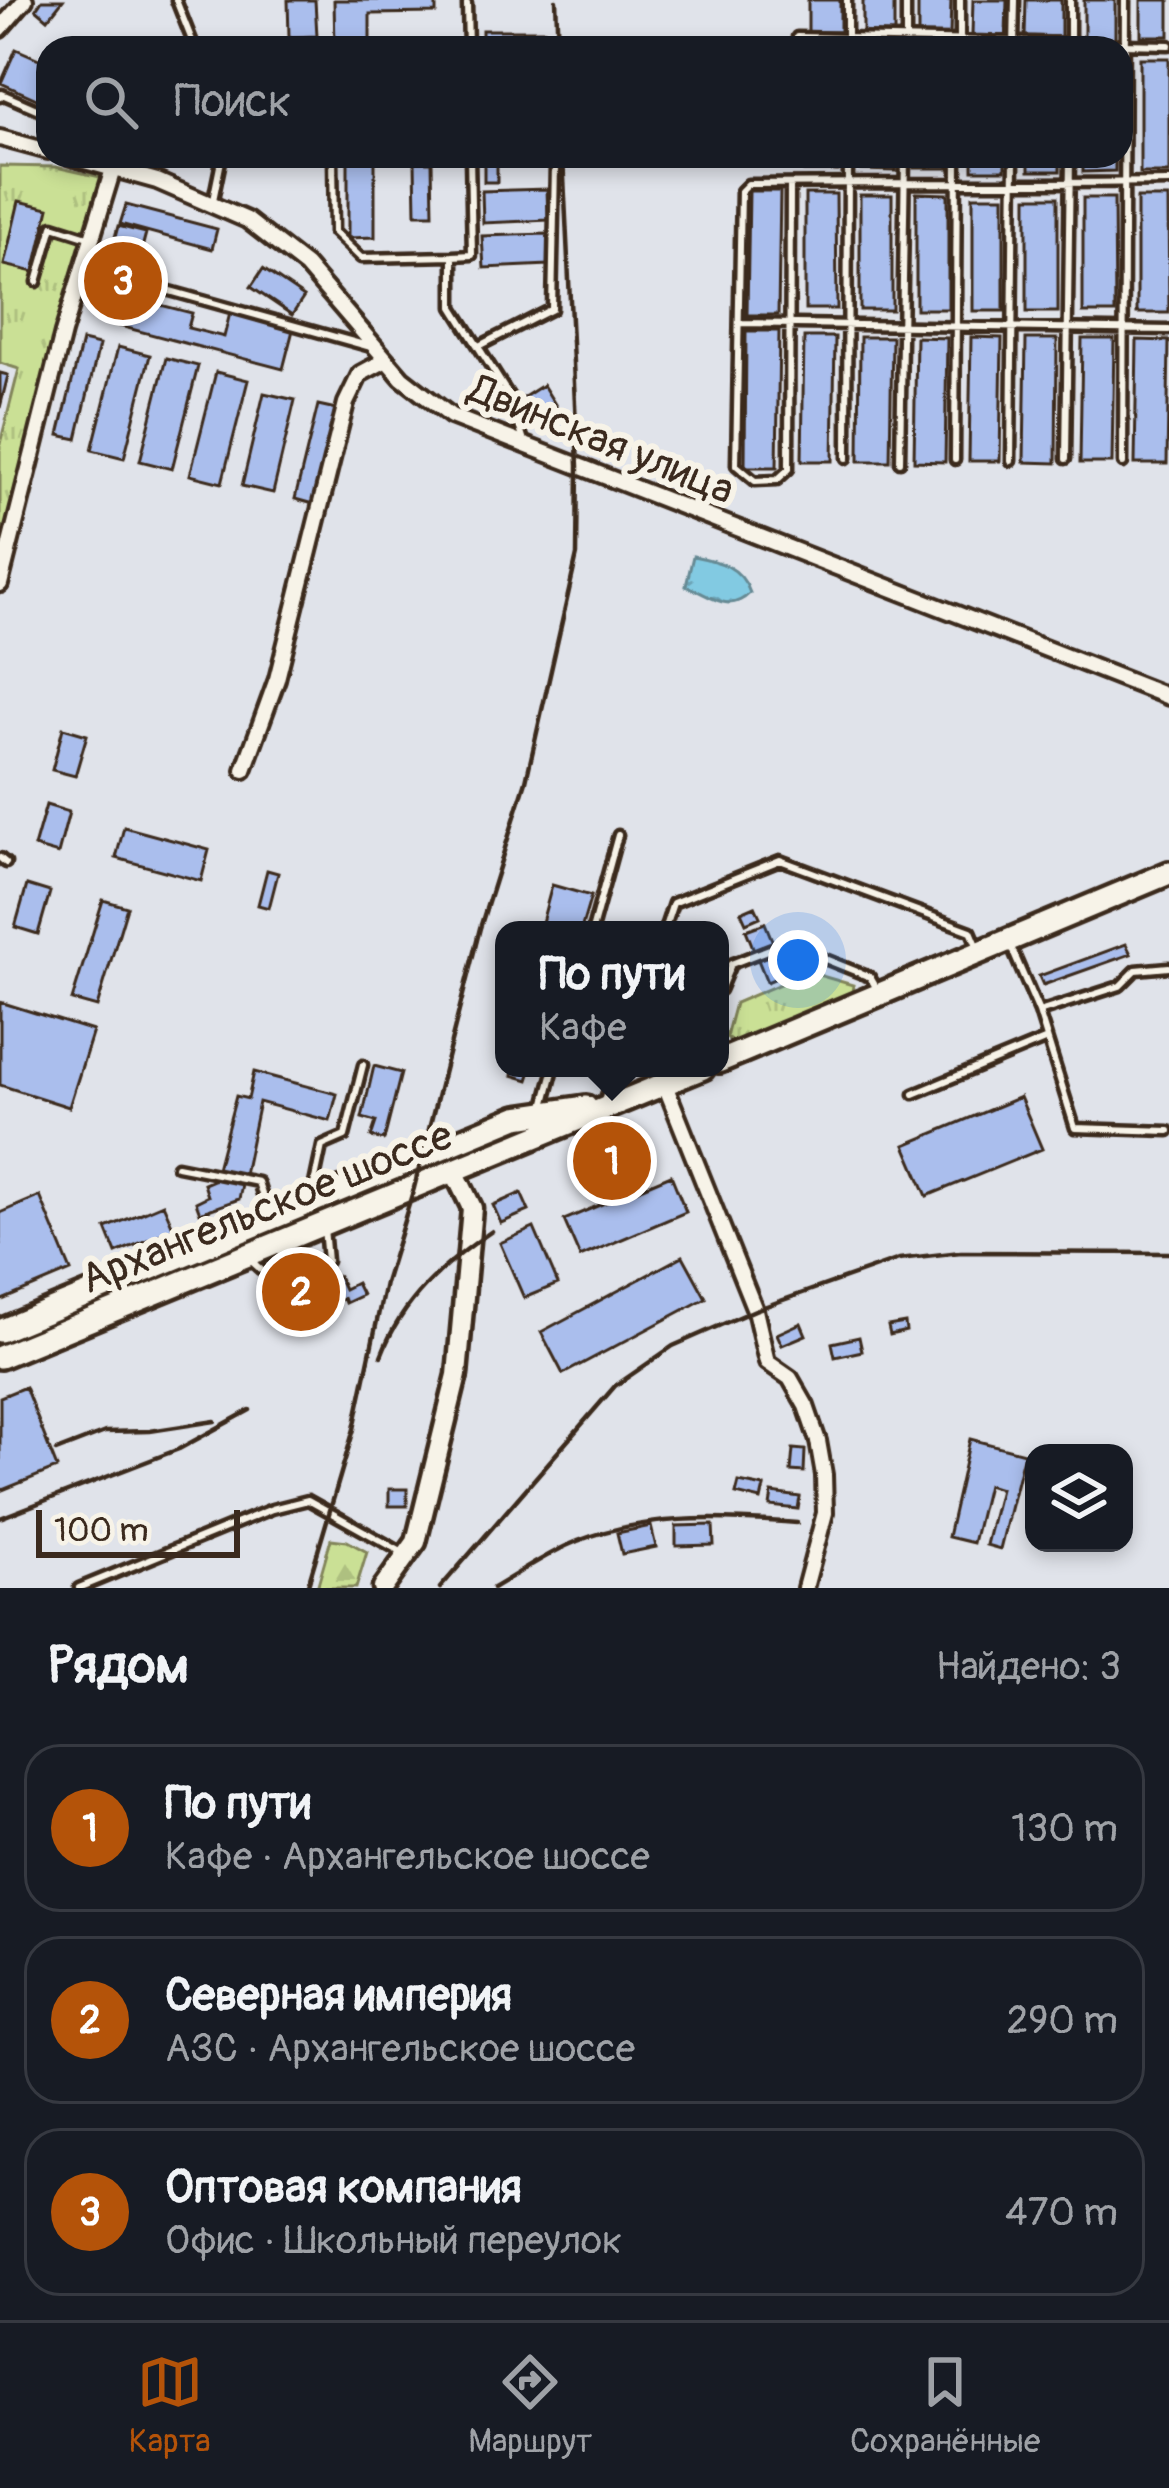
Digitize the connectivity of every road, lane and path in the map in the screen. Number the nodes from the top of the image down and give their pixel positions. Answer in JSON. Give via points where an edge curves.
{"nodes":[{"id":1,"x":25,"y":0,"type":"edge"},
{"id":2,"x":176,"y":0,"type":"edge"},
{"id":3,"x":847,"y":0,"type":"edge"},
{"id":4,"x":905,"y":0,"type":"edge"},
{"id":5,"x":960,"y":0,"type":"edge"},
{"id":6,"x":1015,"y":0,"type":"edge"},
{"id":7,"x":1070,"y":0,"type":"edge"},
{"id":8,"x":1125,"y":0,"type":"edge"},
{"id":9,"x":467,"y":4,"type":"dead end"},
{"id":10,"x":0,"y":29,"type":"edge"},
{"id":11,"x":190,"y":36,"type":"edge"},
{"id":12,"x":468,"y":36,"type":"edge"},
{"id":13,"x":847,"y":36,"type":"edge"},
{"id":14,"x":906,"y":36,"type":"edge"},
{"id":15,"x":960,"y":36,"type":"edge"},
{"id":16,"x":1014,"y":36,"type":"edge"},
{"id":17,"x":1070,"y":36,"type":"edge"},
{"id":18,"x":1125,"y":36,"type":"edge"},
{"id":19,"x":1133,"y":45,"type":"edge"},
{"id":20,"x":1169,"y":45,"type":"edge"},
{"id":21,"x":0,"y":98,"type":"edge"},
{"id":22,"x":36,"y":109,"type":"edge"},
{"id":23,"x":0,"y":138,"type":"edge"},
{"id":24,"x":36,"y":148,"type":"edge"},
{"id":25,"x":110,"y":168,"type":"edge"},
{"id":26,"x":126,"y":168,"type":"edge"},
{"id":27,"x":220,"y":168,"type":"edge"},
{"id":28,"x":333,"y":168,"type":"edge"},
{"id":29,"x":470,"y":168,"type":"edge"},
{"id":30,"x":555,"y":168,"type":"edge"},
{"id":31,"x":848,"y":168,"type":"edge"},
{"id":32,"x":905,"y":168,"type":"edge"},
{"id":33,"x":957,"y":168,"type":"edge"},
{"id":34,"x":1013,"y":168,"type":"edge"},
{"id":35,"x":1070,"y":168,"type":"edge"},
{"id":36,"x":1126,"y":168,"type":"edge"},
{"id":37,"x":849,"y":182,"type":"junction"},
{"id":38,"x":1126,"y":182,"type":"junction"},
{"id":39,"x":1169,"y":182,"type":"edge"},
{"id":40,"x":905,"y":183,"type":"junction"},
{"id":41,"x":957,"y":183,"type":"junction"},
{"id":42,"x":790,"y":184,"type":"junction"},
{"id":43,"x":1013,"y":184,"type":"junction"},
{"id":44,"x":1070,"y":185,"type":"junction"},
{"id":45,"x":212,"y":205,"type":"junction"},
{"id":46,"x":92,"y":238,"type":"junction"},
{"id":47,"x":453,"y":256,"type":"junction"},
{"id":48,"x":37,"y":282,"type":"dead end"},
{"id":49,"x":152,"y":286,"type":"dead end"},
{"id":50,"x":739,"y":323,"type":"junction"},
{"id":51,"x":790,"y":323,"type":"junction"},
{"id":52,"x":846,"y":323,"type":"junction"},
{"id":53,"x":902,"y":324,"type":"junction"},
{"id":54,"x":956,"y":325,"type":"junction"},
{"id":55,"x":1014,"y":326,"type":"junction"},
{"id":56,"x":1066,"y":327,"type":"junction"},
{"id":57,"x":1121,"y":327,"type":"junction"},
{"id":58,"x":1169,"y":330,"type":"edge"},
{"id":59,"x":479,"y":346,"type":"junction"},
{"id":60,"x":375,"y":348,"type":"junction"},
{"id":61,"x":386,"y":360,"type":"junction"},
{"id":62,"x":524,"y":441,"type":"junction"},
{"id":63,"x":847,"y":458,"type":"dead end"},
{"id":64,"x":1066,"y":459,"type":"dead end"},
{"id":65,"x":955,"y":460,"type":"dead end"},
{"id":66,"x":1012,"y":461,"type":"dead end"},
{"id":67,"x":900,"y":462,"type":"dead end"},
{"id":68,"x":1123,"y":463,"type":"dead end"},
{"id":69,"x":0,"y":584,"type":"edge"},
{"id":70,"x":1169,"y":697,"type":"edge"},
{"id":71,"x":244,"y":770,"type":"dead end"},
{"id":72,"x":618,"y":835,"type":"dead end"},
{"id":73,"x":1169,"y":873,"type":"edge"},
{"id":74,"x":594,"y":921,"type":"edge"},
{"id":75,"x":667,"y":921,"type":"edge"},
{"id":76,"x":1007,"y":938,"type":"junction"},
{"id":77,"x":980,"y":950,"type":"junction"},
{"id":78,"x":1169,"y":967,"type":"edge"},
{"id":79,"x":729,"y":969,"type":"edge"},
{"id":80,"x":879,"y":992,"type":"junction"},
{"id":81,"x":1039,"y":1012,"type":"junction"},
{"id":82,"x":1047,"y":1039,"type":"junction"},
{"id":83,"x":729,"y":1056,"type":"edge"},
{"id":84,"x":363,"y":1065,"type":"dead end"},
{"id":85,"x":551,"y":1077,"type":"edge"},
{"id":86,"x":613,"y":1077,"type":"edge"},
{"id":87,"x":683,"y":1077,"type":"edge"},
{"id":88,"x":665,"y":1085,"type":"junction"},
{"id":89,"x":914,"y":1094,"type":"dead end"},
{"id":90,"x":628,"y":1100,"type":"junction"},
{"id":91,"x":603,"y":1104,"type":"junction"},
{"id":92,"x":536,"y":1122,"type":"junction"},
{"id":93,"x":1169,"y":1131,"type":"edge"},
{"id":94,"x":444,"y":1148,"type":"junction"},
{"id":95,"x":177,"y":1166,"type":"dead end"},
{"id":96,"x":454,"y":1171,"type":"junction"},
{"id":97,"x":321,"y":1199,"type":"junction"},
{"id":98,"x":270,"y":1217,"type":"dead end"},
{"id":99,"x":324,"y":1224,"type":"junction"},
{"id":100,"x":237,"y":1233,"type":"junction"},
{"id":101,"x":246,"y":1256,"type":"junction"},
{"id":102,"x":0,"y":1330,"type":"edge"},
{"id":103,"x":0,"y":1357,"type":"edge"},
{"id":104,"x":409,"y":1556,"type":"junction"},
{"id":105,"x":79,"y":1588,"type":"edge"},
{"id":106,"x":383,"y":1588,"type":"edge"},
{"id":107,"x":805,"y":1588,"type":"edge"}],
"edges":[{"from":1,"to":10,"type":"street"},
{"from":2,"to":11,"type":"lane"},
{"from":3,"to":13,"type":"lane"},
{"from":4,"to":14,"type":"lane"},
{"from":5,"to":15,"type":"lane"},
{"from":6,"to":16,"type":"lane"},
{"from":7,"to":17,"type":"lane"},
{"from":8,"to":18,"type":"lane"},
{"from":9,"to":12,"type":"lane"},
{"from":19,"to":20,"type":"lane"},
{"from":21,"to":22,"type":"lane"},
{"from":23,"to":24,"type":"street"},
{"from":25,"to":46,"type":"street"},
{"from":26,"to":45,"type":"street","name":"Двинская улица"},
{"from":27,"to":45,"type":"lane"},
{"from":28,"to":47,"type":"lane","via":[[334,232],[361,258]]},
{"from":29,"to":47,"type":"lane","via":[[472,255]]},
{"from":30,"to":59,"type":"lane","via":[[552,309]]},
{"from":31,"to":37,"type":"lane"},
{"from":32,"to":40,"type":"lane"},
{"from":33,"to":41,"type":"lane"},
{"from":34,"to":43,"type":"lane"},
{"from":35,"to":44,"type":"lane"},
{"from":36,"to":38,"type":"lane"},
{"from":37,"to":40,"type":"lane"},
{"from":37,"to":42,"type":"lane"},
{"from":37,"to":52,"type":"lane"},
{"from":38,"to":39,"type":"lane"},
{"from":38,"to":44,"type":"lane"},
{"from":38,"to":57,"type":"lane"},
{"from":40,"to":41,"type":"lane"},
{"from":40,"to":53,"type":"lane"},
{"from":41,"to":43,"type":"lane"},
{"from":41,"to":54,"type":"lane"},
{"from":42,"to":50,"type":"lane","via":[[741,191]]},
{"from":42,"to":51,"type":"lane"},
{"from":43,"to":44,"type":"lane"},
{"from":43,"to":55,"type":"lane"},
{"from":44,"to":56,"type":"lane"},
{"from":45,"to":60,"type":"street","name":"Двинская улица","via":[[247,220],[306,266]]},
{"from":46,"to":48,"type":"lane","via":[[52,226]]},
{"from":46,"to":69,"type":"street"},
{"from":47,"to":59,"type":"lane","via":[[453,307]]},
{"from":49,"to":60,"type":"lane"},
{"from":50,"to":51,"type":"lane"},
{"from":50,"to":51,"type":"lane","via":[[736,465],[755,481],[777,480],[789,469]]},
{"from":51,"to":52,"type":"lane"},
{"from":52,"to":53,"type":"lane"},
{"from":52,"to":63,"type":"lane"},
{"from":53,"to":54,"type":"lane"},
{"from":53,"to":67,"type":"lane"},
{"from":54,"to":55,"type":"lane"},
{"from":54,"to":65,"type":"lane"},
{"from":55,"to":56,"type":"lane"},
{"from":55,"to":66,"type":"lane"},
{"from":56,"to":57,"type":"lane"},
{"from":56,"to":64,"type":"lane"},
{"from":57,"to":58,"type":"lane"},
{"from":57,"to":68,"type":"lane"},
{"from":59,"to":62,"type":"lane","via":[[510,397]]},
{"from":60,"to":61,"type":"street","name":"Двинская улица"},
{"from":61,"to":62,"type":"street","name":"Двинская улица","via":[[451,416]]},
{"from":61,"to":71,"type":"street","via":[[359,374],[346,403],[278,679]]},
{"from":62,"to":70,"type":"street","name":"Двинская улица"},
{"from":72,"to":74,"type":"lane"},
{"from":73,"to":76,"type":"main road"},
{"from":75,"to":77,"type":"lane","via":[[673,903],[780,860],[970,931]]},
{"from":76,"to":77,"type":"main road"},
{"from":76,"to":81,"type":"lane"},
{"from":77,"to":80,"type":"main road"},
{"from":78,"to":81,"type":"lane","via":[[1136,970],[1120,986]]},
{"from":79,"to":80,"type":"lane","via":[[785,943],[870,977]]},
{"from":80,"to":83,"type":"main road"},
{"from":81,"to":82,"type":"lane"},
{"from":82,"to":89,"type":"lane"},
{"from":82,"to":93,"type":"lane","via":[[1075,1128]]},
{"from":84,"to":97,"type":"lane","via":[[345,1136],[322,1146],[314,1184]]},
{"from":85,"to":92,"type":"lane"},
{"from":86,"to":91,"type":"lane"},
{"from":87,"to":88,"type":"main road","name":"Архангельское шоссе"},
{"from":88,"to":90,"type":"main road","name":"Архангельское шоссе"},
{"from":88,"to":107,"type":"street","via":[[755,1310],[767,1362],[790,1378],[818,1441],[825,1513]]},
{"from":90,"to":91,"type":"main road","name":"Архангельское шоссе"},
{"from":90,"to":92,"type":"main road","name":"Архангельское шоссе"},
{"from":91,"to":92,"type":"main road","name":"Архангельское шоссе"},
{"from":92,"to":94,"type":"main road","name":"Архангельское шоссе"},
{"from":92,"to":96,"type":"main road","name":"Архангельское шоссе"},
{"from":94,"to":96,"type":"main road"},
{"from":94,"to":97,"type":"main road","name":"Архангельское шоссе"},
{"from":95,"to":98,"type":"lane","via":[[258,1182]]},
{"from":96,"to":99,"type":"main road","name":"Архангельское шоссе"},
{"from":96,"to":104,"type":"street","via":[[472,1208],[458,1363]]},
{"from":97,"to":99,"type":"main road"},
{"from":97,"to":100,"type":"main road","name":"Архангельское шоссе"},
{"from":99,"to":101,"type":"main road","name":"Архангельское шоссе"},
{"from":99,"to":101,"type":"lane","via":[[327,1261],[277,1283]]},
{"from":100,"to":101,"type":"main road"},
{"from":100,"to":102,"type":"main road","name":"Архангельское шоссе"},
{"from":101,"to":103,"type":"main road","name":"Архангельское шоссе"},
{"from":104,"to":105,"type":"lane","via":[[308,1500]]},
{"from":104,"to":106,"type":"street"}]}
